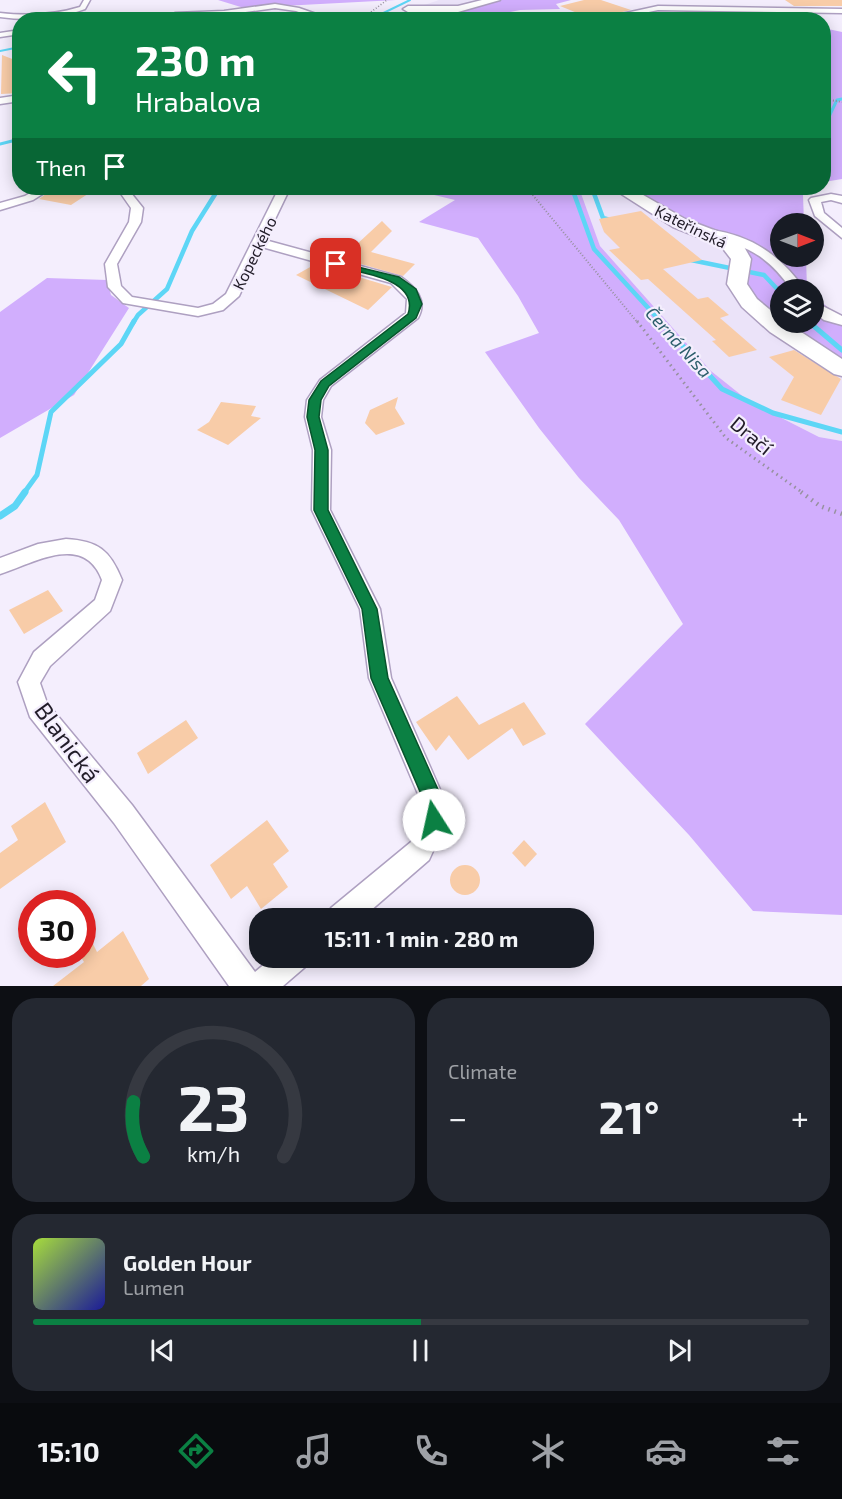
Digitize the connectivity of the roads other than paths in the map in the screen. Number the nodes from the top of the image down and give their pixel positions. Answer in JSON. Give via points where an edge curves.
{"nodes":[{"id":1,"x":87,"y":0,"type":"edge"},
{"id":2,"x":433,"y":0,"type":"edge"},
{"id":3,"x":495,"y":0,"type":"edge"},
{"id":4,"x":643,"y":0,"type":"edge"},
{"id":5,"x":228,"y":3,"type":"dead end"},
{"id":6,"x":658,"y":8,"type":"junction"},
{"id":7,"x":408,"y":9,"type":"junction"},
{"id":8,"x":245,"y":10,"type":"junction"},
{"id":9,"x":842,"y":11,"type":"edge"},
{"id":10,"x":69,"y":12,"type":"edge"},
{"id":11,"x":217,"y":12,"type":"edge"},
{"id":12,"x":302,"y":12,"type":"edge"},
{"id":13,"x":399,"y":12,"type":"edge"},
{"id":14,"x":638,"y":12,"type":"edge"},
{"id":15,"x":663,"y":12,"type":"edge"},
{"id":16,"x":34,"y":195,"type":"edge"},
{"id":17,"x":127,"y":195,"type":"edge"},
{"id":18,"x":282,"y":195,"type":"edge"},
{"id":19,"x":632,"y":195,"type":"edge"},
{"id":20,"x":842,"y":200,"type":"edge"},
{"id":21,"x":0,"y":207,"type":"edge"},
{"id":22,"x":712,"y":234,"type":"junction"},
{"id":23,"x":842,"y":234,"type":"edge"},
{"id":24,"x":257,"y":242,"type":"junction"},
{"id":25,"x":791,"y":279,"type":"edge"},
{"id":26,"x":824,"y":313,"type":"edge"},
{"id":27,"x":842,"y":321,"type":"edge"},
{"id":28,"x":842,"y":369,"type":"edge"},
{"id":29,"x":0,"y":566,"type":"edge"},
{"id":30,"x":353,"y":908,"type":"edge"},
{"id":31,"x":282,"y":968,"type":"edge"},
{"id":32,"x":248,"y":986,"type":"edge"},
{"id":33,"x":261,"y":986,"type":"edge"}],
"edges":[{"from":1,"to":10,"type":"street","via":[[83,8]]},
{"from":2,"to":7,"type":"street"},
{"from":3,"to":7,"type":"street","via":[[458,9]]},
{"from":4,"to":6,"type":"street"},
{"from":5,"to":8,"type":"street"},
{"from":6,"to":9,"type":"street"},
{"from":6,"to":14,"type":"street"},
{"from":6,"to":15,"type":"street"},
{"from":7,"to":13,"type":"street"},
{"from":8,"to":11,"type":"street"},
{"from":8,"to":12,"type":"street","via":[[287,7]]},
{"from":16,"to":21,"type":"street"},
{"from":17,"to":24,"type":"street","name":"Kopeckého","via":[[137,208],[135,222],[111,264],[115,287],[128,300],[198,312],[218,307],[240,283]]},
{"from":18,"to":24,"type":"street","name":"Kopeckého"},
{"from":19,"to":22,"type":"street","name":"Kateřinská","via":[[680,223]]},
{"from":20,"to":23,"type":"street","via":[[815,200],[819,214]]},
{"from":22,"to":25,"type":"street","via":[[752,245]]},
{"from":22,"to":28,"type":"street","name":"Kateřinská","via":[[736,249],[741,259],[737,284],[749,303]]},
{"from":24,"to":30,"type":"street","via":[[396,280],[412,291],[417,304],[413,315],[325,383],[315,400],[313,417],[322,450],[321,510],[370,609],[380,678],[430,794],[434,820],[420,851]]},
{"from":26,"to":27,"type":"street"},
{"from":29,"to":32,"type":"street","name":"Blanická","via":[[41,551],[70,546],[90,550],[104,561],[112,580],[103,605],[42,659],[29,682],[39,709],[123,814]]},
{"from":31,"to":33,"type":"street"}]}
